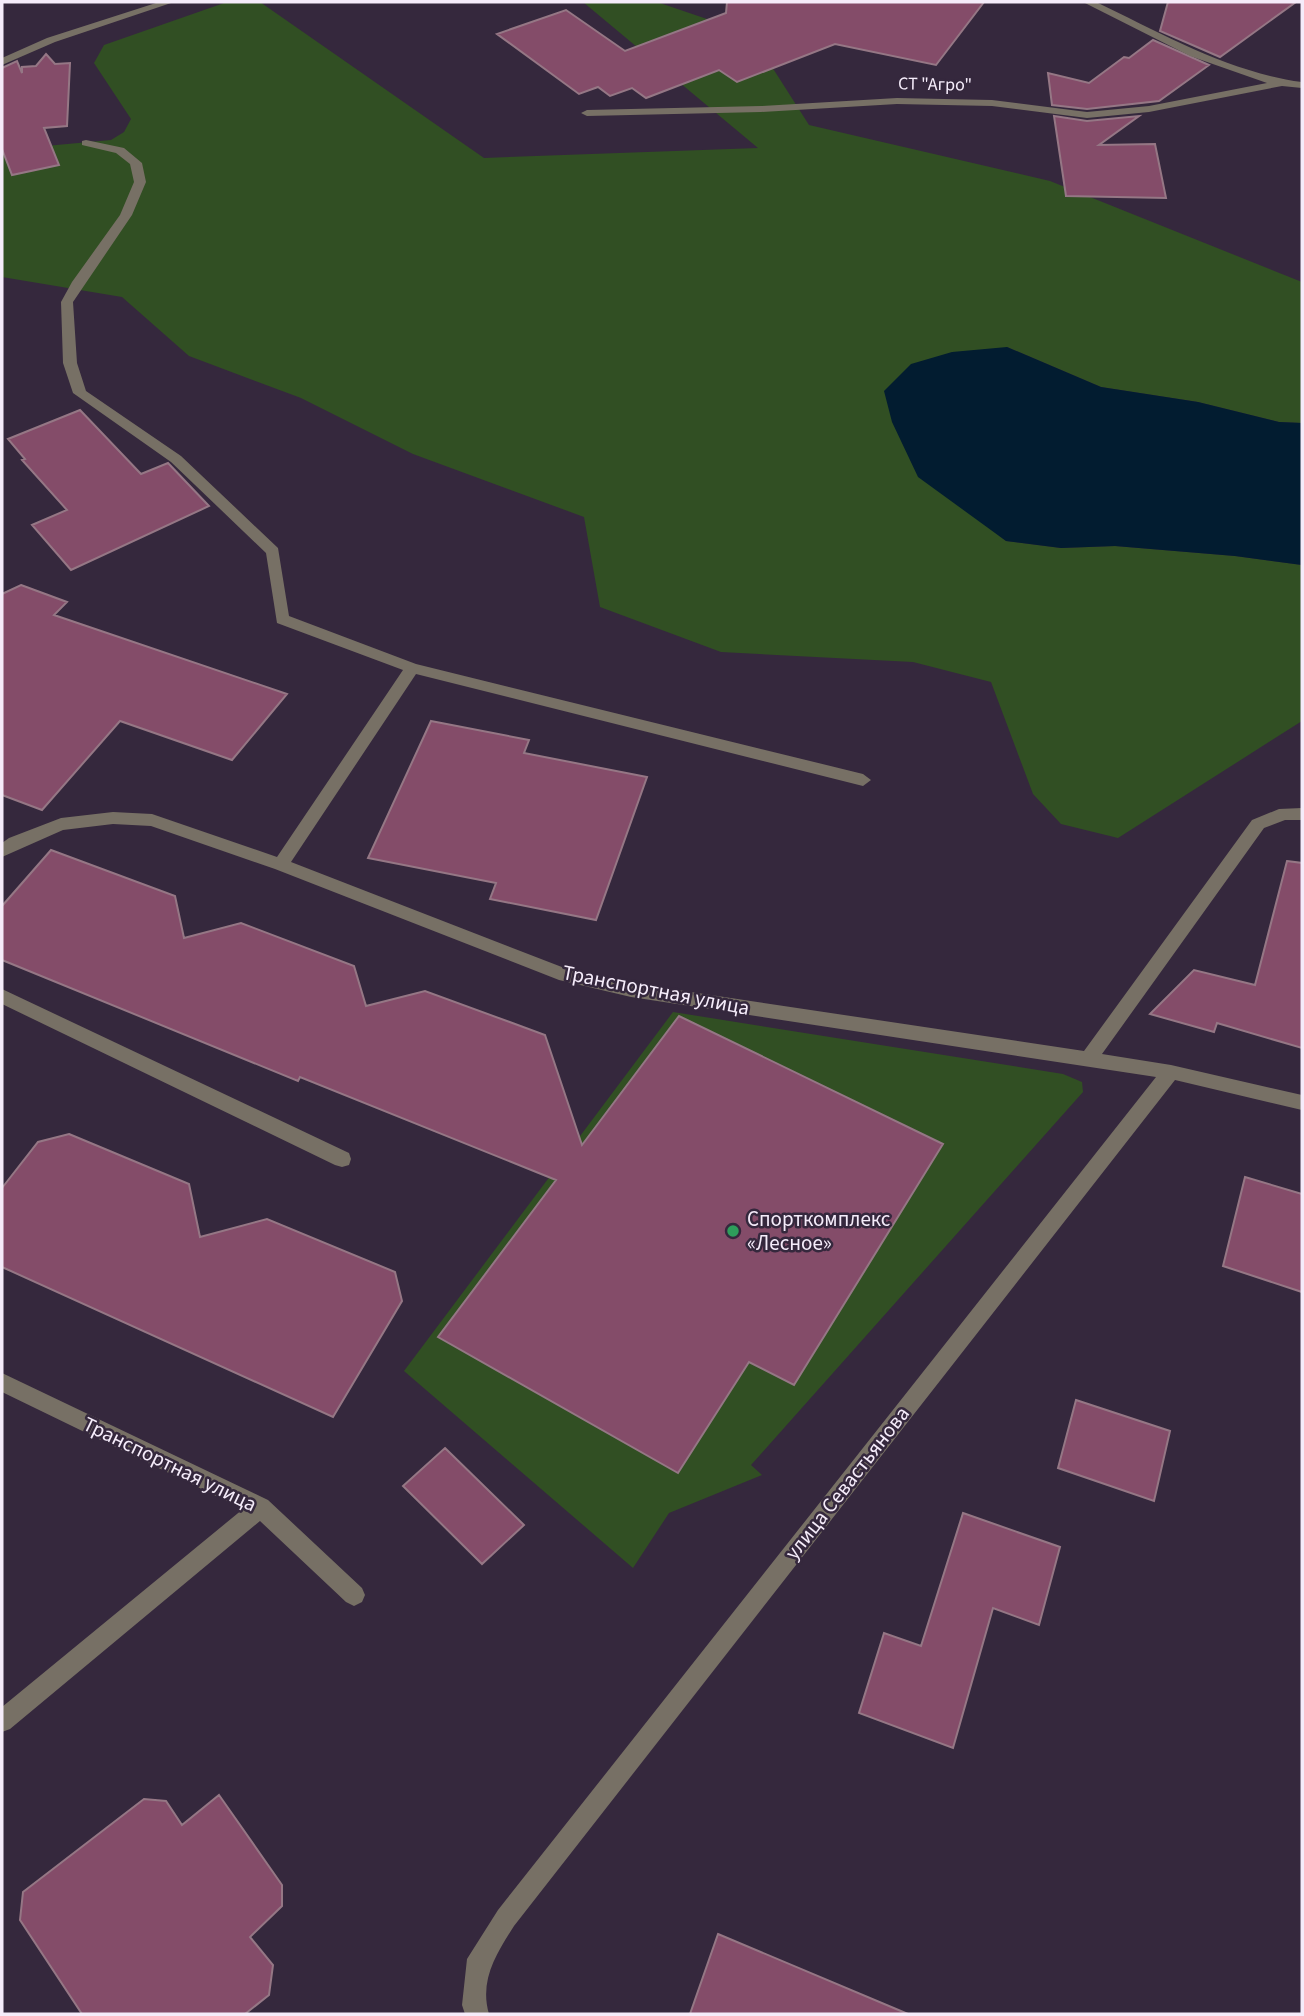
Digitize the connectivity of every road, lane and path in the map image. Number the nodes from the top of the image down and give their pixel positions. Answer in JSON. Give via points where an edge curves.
{"nodes":[{"id":1,"x":169,"y":2,"type":"edge"},
{"id":2,"x":1088,"y":2,"type":"edge"},
{"id":3,"x":2,"y":62,"type":"edge"},
{"id":4,"x":1278,"y":84,"type":"junction"},
{"id":5,"x":1302,"y":85,"type":"edge"},
{"id":6,"x":587,"y":113,"type":"dead end"},
{"id":7,"x":86,"y":143,"type":"dead end"},
{"id":8,"x":412,"y":668,"type":"junction"},
{"id":9,"x":863,"y":780,"type":"dead end"},
{"id":10,"x":1302,"y":814,"type":"edge"},
{"id":11,"x":2,"y":851,"type":"edge"},
{"id":12,"x":281,"y":865,"type":"junction"},
{"id":13,"x":2,"y":996,"type":"edge"},
{"id":14,"x":1087,"y":1061,"type":"junction"},
{"id":15,"x":1171,"y":1072,"type":"junction"},
{"id":16,"x":1302,"y":1102,"type":"edge"},
{"id":17,"x":342,"y":1159,"type":"dead end"},
{"id":18,"x":2,"y":1382,"type":"edge"},
{"id":19,"x":261,"y":1507,"type":"junction"},
{"id":20,"x":354,"y":1595,"type":"dead end"},
{"id":21,"x":2,"y":1721,"type":"edge"},
{"id":22,"x":477,"y":2014,"type":"edge"}],
"edges":[{"from":1,"to":3,"type":"street","via":[[51,40]]},
{"from":2,"to":4,"type":"street","via":[[1241,73]]},
{"from":4,"to":5,"type":"street"},
{"from":4,"to":6,"type":"street","name":"СТ \"Агро\"","via":[[1113,114],[992,103],[897,101],[761,110]]},
{"from":7,"to":8,"type":"street","via":[[120,150],[136,163],[140,182],[126,215],[67,302],[71,363],[80,393],[176,459],[273,551],[282,619]]},
{"from":8,"to":9,"type":"street"},
{"from":8,"to":12,"type":"street"},
{"from":10,"to":14,"type":"street","via":[[1274,816],[1258,824]]},
{"from":11,"to":12,"type":"street","name":"Транспортная улица","via":[[61,824],[113,818],[152,820]]},
{"from":12,"to":14,"type":"street","name":"Транспортная улица","via":[[565,975],[631,990]]},
{"from":13,"to":17,"type":"street"},
{"from":14,"to":15,"type":"street","name":"Транспортная улица"},
{"from":15,"to":16,"type":"street"},
{"from":15,"to":22,"type":"street","name":"улица Севастьянова","via":[[506,1918],[479,1959]]},
{"from":18,"to":19,"type":"street","name":"Транспортная улица"},
{"from":19,"to":20,"type":"street","name":"Транспортная улица"},
{"from":19,"to":21,"type":"street"}]}
